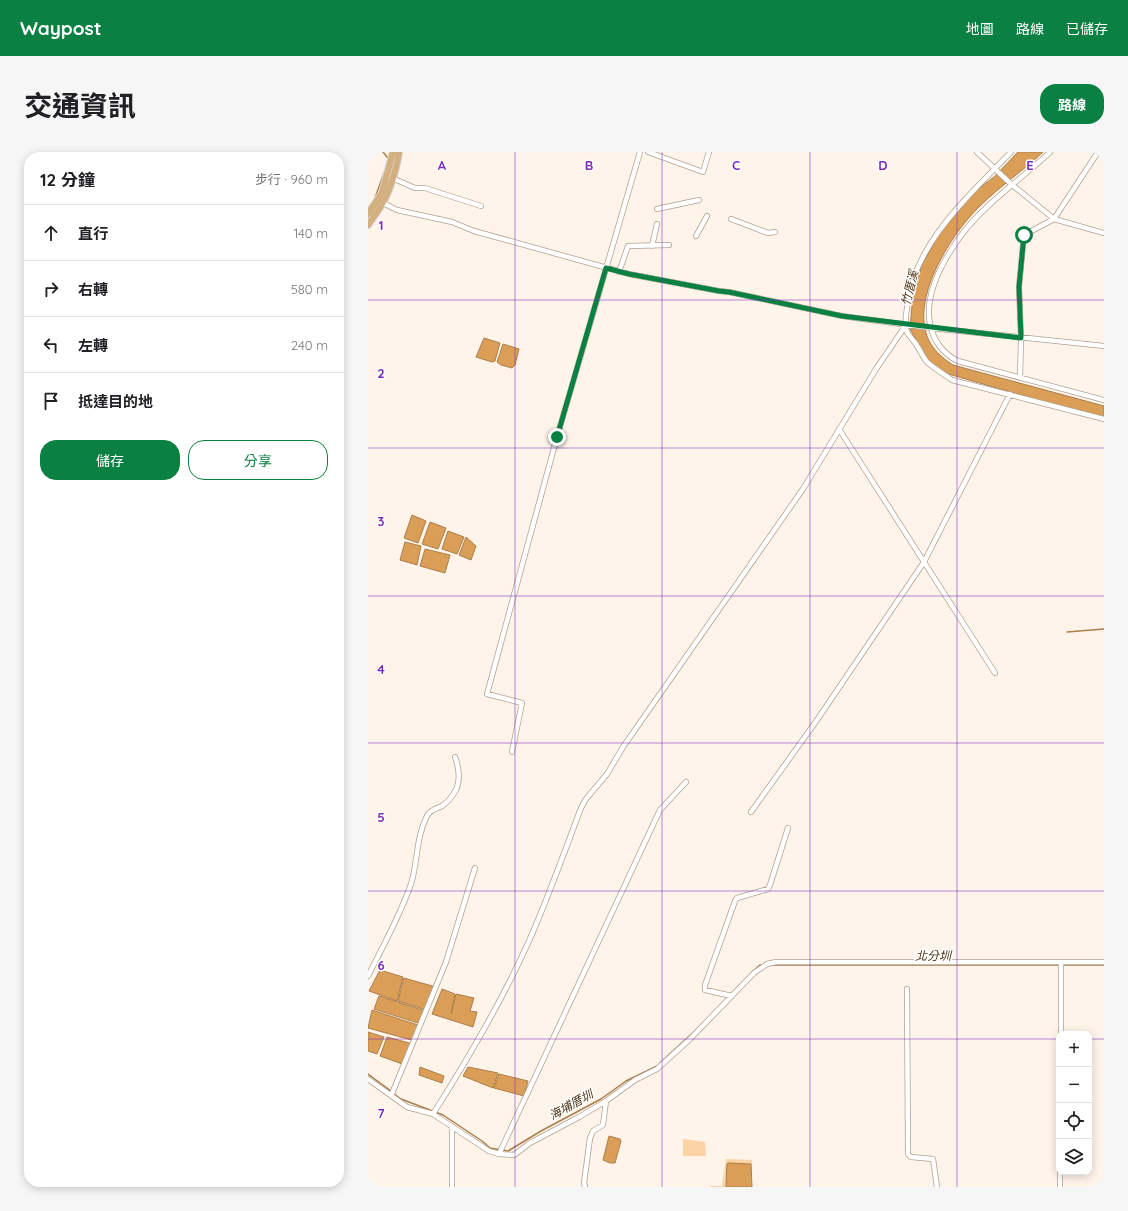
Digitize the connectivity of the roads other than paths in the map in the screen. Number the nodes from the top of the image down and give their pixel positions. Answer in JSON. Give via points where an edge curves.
{"nodes":[{"id":1,"x":393,"y":152,"type":"edge"},
{"id":2,"x":399,"y":152,"type":"edge"},
{"id":3,"x":640,"y":152,"type":"edge"},
{"id":4,"x":648,"y":152,"type":"edge"},
{"id":5,"x":709,"y":152,"type":"edge"},
{"id":6,"x":977,"y":152,"type":"edge"},
{"id":7,"x":1011,"y":152,"type":"edge"},
{"id":8,"x":1050,"y":152,"type":"edge"},
{"id":9,"x":1098,"y":152,"type":"edge"},
{"id":10,"x":995,"y":169,"type":"junction"},
{"id":11,"x":392,"y":178,"type":"junction"},
{"id":12,"x":1012,"y":184,"type":"junction"},
{"id":13,"x":699,"y":200,"type":"dead end"},
{"id":14,"x":380,"y":202,"type":"junction"},
{"id":15,"x":481,"y":206,"type":"dead end"},
{"id":16,"x":657,"y":209,"type":"dead end"},
{"id":17,"x":368,"y":214,"type":"edge"},
{"id":18,"x":707,"y":216,"type":"dead end"},
{"id":19,"x":1054,"y":219,"type":"junction"},
{"id":20,"x":731,"y":220,"type":"dead end"},
{"id":21,"x":657,"y":224,"type":"dead end"},
{"id":22,"x":368,"y":225,"type":"edge"},
{"id":23,"x":775,"y":232,"type":"dead end"},
{"id":24,"x":1104,"y":233,"type":"edge"},
{"id":25,"x":696,"y":236,"type":"dead end"},
{"id":26,"x":669,"y":245,"type":"dead end"},
{"id":27,"x":652,"y":246,"type":"junction"},
{"id":28,"x":606,"y":268,"type":"junction"},
{"id":29,"x":619,"y":272,"type":"junction"},
{"id":30,"x":906,"y":325,"type":"junction"},
{"id":31,"x":931,"y":328,"type":"junction"},
{"id":32,"x":1021,"y":338,"type":"junction"},
{"id":33,"x":1104,"y":346,"type":"edge"},
{"id":34,"x":1020,"y":378,"type":"junction"},
{"id":35,"x":1010,"y":394,"type":"junction"},
{"id":36,"x":1104,"y":400,"type":"edge"},
{"id":37,"x":1104,"y":419,"type":"edge"},
{"id":38,"x":839,"y":429,"type":"junction"},
{"id":39,"x":924,"y":562,"type":"junction"},
{"id":40,"x":995,"y":673,"type":"dead end"},
{"id":41,"x":512,"y":752,"type":"dead end"},
{"id":42,"x":455,"y":757,"type":"dead end"},
{"id":43,"x":686,"y":782,"type":"dead end"},
{"id":44,"x":751,"y":812,"type":"dead end"},
{"id":45,"x":788,"y":828,"type":"dead end"},
{"id":46,"x":475,"y":868,"type":"dead end"},
{"id":47,"x":906,"y":962,"type":"junction"},
{"id":48,"x":1104,"y":962,"type":"edge"},
{"id":49,"x":1061,"y":965,"type":"junction"},
{"id":50,"x":906,"y":968,"type":"dead end"},
{"id":51,"x":368,"y":976,"type":"edge"},
{"id":52,"x":907,"y":989,"type":"dead end"},
{"id":53,"x":732,"y":996,"type":"junction"},
{"id":54,"x":1060,"y":1031,"type":"edge"},
{"id":55,"x":368,"y":1079,"type":"edge"},
{"id":56,"x":391,"y":1096,"type":"junction"},
{"id":57,"x":606,"y":1101,"type":"junction"},
{"id":58,"x":433,"y":1114,"type":"junction"},
{"id":59,"x":452,"y":1127,"type":"junction"},
{"id":60,"x":500,"y":1154,"type":"junction"},
{"id":61,"x":1060,"y":1175,"type":"edge"},
{"id":62,"x":452,"y":1187,"type":"edge"},
{"id":63,"x":585,"y":1187,"type":"edge"},
{"id":64,"x":937,"y":1187,"type":"edge"},
{"id":65,"x":1060,"y":1187,"type":"edge"}],
"edges":[{"from":1,"to":14,"type":"main road"},
{"from":2,"to":11,"type":"main road"},
{"from":3,"to":28,"type":"street"},
{"from":4,"to":5,"type":"street","via":[[703,172]]},
{"from":6,"to":10,"type":"street"},
{"from":7,"to":10,"type":"street"},
{"from":8,"to":12,"type":"street"},
{"from":9,"to":19,"type":"street"},
{"from":10,"to":12,"type":"street"},
{"from":10,"to":30,"type":"street","via":[[948,219],[916,268],[908,296]]},
{"from":11,"to":14,"type":"main road"},
{"from":11,"to":15,"type":"street","via":[[416,188],[425,188]]},
{"from":12,"to":19,"type":"street"},
{"from":12,"to":31,"type":"street","via":[[987,206],[958,240],[938,273],[928,313]]},
{"from":13,"to":16,"type":"street"},
{"from":14,"to":17,"type":"main road"},
{"from":14,"to":22,"type":"main road"},
{"from":14,"to":28,"type":"street","via":[[397,210],[452,222]]},
{"from":18,"to":25,"type":"street"},
{"from":19,"to":24,"type":"street"},
{"from":19,"to":32,"type":"street","via":[[1024,235],[1019,287]]},
{"from":20,"to":23,"type":"street","via":[[768,233]]},
{"from":21,"to":27,"type":"street"},
{"from":26,"to":27,"type":"street"},
{"from":27,"to":29,"type":"street","via":[[628,246]]},
{"from":28,"to":29,"type":"street"},
{"from":28,"to":41,"type":"street","via":[[487,694],[522,703]]},
{"from":29,"to":30,"type":"street","via":[[842,316]]},
{"from":30,"to":31,"type":"street"},
{"from":30,"to":35,"type":"street","via":[[907,332],[927,361],[952,380]]},
{"from":30,"to":38,"type":"street"},
{"from":31,"to":32,"type":"street"},
{"from":31,"to":34,"type":"street","via":[[938,344],[954,359]]},
{"from":32,"to":33,"type":"street"},
{"from":32,"to":34,"type":"street"},
{"from":34,"to":36,"type":"street"},
{"from":35,"to":37,"type":"street"},
{"from":35,"to":39,"type":"street"},
{"from":38,"to":39,"type":"street"},
{"from":38,"to":58,"type":"street","via":[[803,489],[623,747],[607,774],[586,799],[517,966],[473,1048]]},
{"from":39,"to":40,"type":"street"},
{"from":39,"to":44,"type":"street"},
{"from":42,"to":51,"type":"street","via":[[459,779],[456,790],[446,803],[428,815],[417,848],[411,884],[400,913]]},
{"from":43,"to":60,"type":"street","via":[[660,810]]},
{"from":45,"to":53,"type":"street","via":[[768,889],[737,898],[735,901],[706,985],[705,990]]},
{"from":46,"to":56,"type":"street","via":[[446,962]]},
{"from":47,"to":49,"type":"street"},
{"from":47,"to":50,"type":"street"},
{"from":47,"to":53,"type":"street","via":[[776,962],[767,964],[754,974]]},
{"from":48,"to":49,"type":"street"},
{"from":49,"to":54,"type":"street"},
{"from":52,"to":64,"type":"street","via":[[908,1154],[912,1157],[933,1159]]},
{"from":53,"to":57,"type":"street","via":[[666,1062]]},
{"from":55,"to":56,"type":"street"},
{"from":56,"to":58,"type":"street","via":[[407,1107]]},
{"from":57,"to":60,"type":"street","via":[[530,1143],[514,1155]]},
{"from":57,"to":63,"type":"street","via":[[603,1125],[593,1131],[590,1138]]},
{"from":58,"to":59,"type":"street"},
{"from":59,"to":60,"type":"street","via":[[489,1151]]},
{"from":59,"to":62,"type":"street"},
{"from":61,"to":65,"type":"street"}]}
